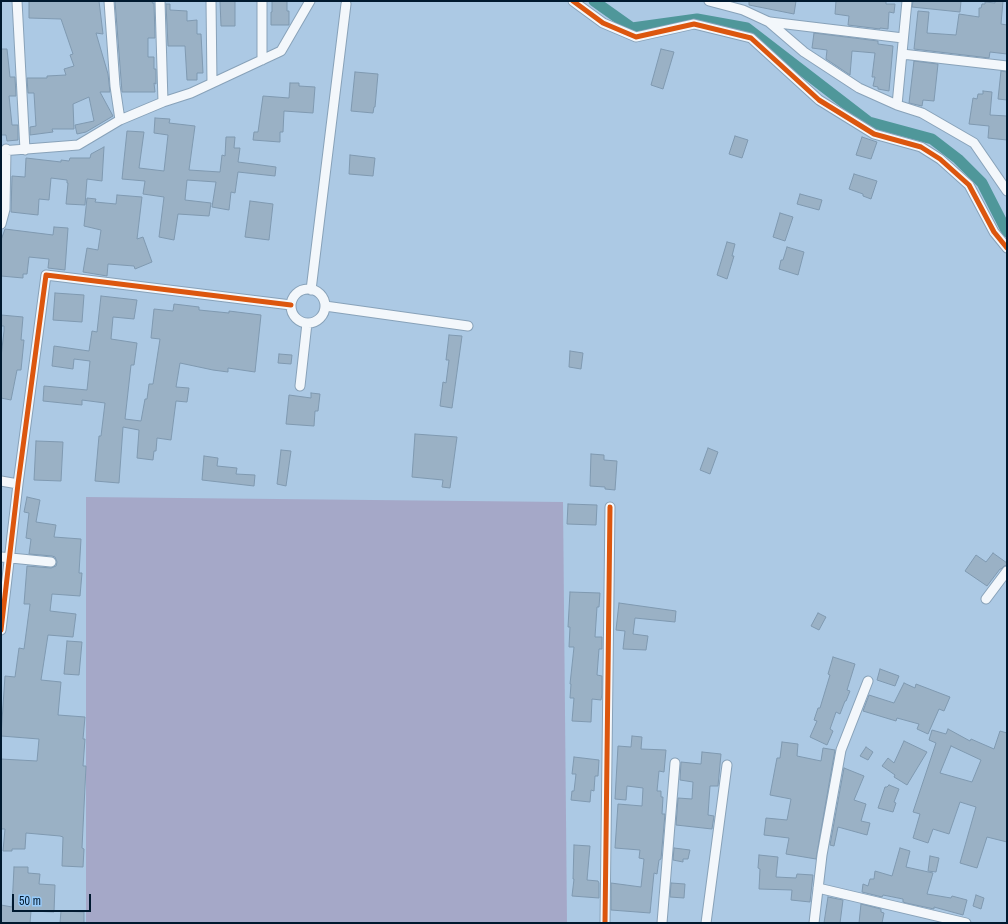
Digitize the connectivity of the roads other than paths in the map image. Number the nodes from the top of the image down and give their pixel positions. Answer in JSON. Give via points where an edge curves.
{"nodes":[{"id":1,"x":17,"y":1,"type":"edge"},
{"id":2,"x":109,"y":1,"type":"edge"},
{"id":3,"x":160,"y":1,"type":"edge"},
{"id":4,"x":211,"y":1,"type":"edge"},
{"id":5,"x":262,"y":1,"type":"edge"},
{"id":6,"x":310,"y":1,"type":"edge"},
{"id":7,"x":573,"y":1,"type":"edge"},
{"id":8,"x":709,"y":1,"type":"edge"},
{"id":9,"x":907,"y":1,"type":"edge"},
{"id":10,"x":346,"y":4,"type":"dead end"},
{"id":11,"x":770,"y":22,"type":"junction"},
{"id":12,"x":903,"y":38,"type":"junction"},
{"id":13,"x":902,"y":54,"type":"junction"},
{"id":14,"x":262,"y":60,"type":"junction"},
{"id":15,"x":1007,"y":66,"type":"edge"},
{"id":16,"x":212,"y":83,"type":"junction"},
{"id":17,"x":163,"y":102,"type":"junction"},
{"id":18,"x":897,"y":105,"type":"junction"},
{"id":19,"x":120,"y":120,"type":"junction"},
{"id":20,"x":3,"y":150,"type":"edge"},
{"id":21,"x":25,"y":150,"type":"junction"},
{"id":22,"x":1007,"y":191,"type":"edge"},
{"id":23,"x":1,"y":224,"type":"edge"},
{"id":24,"x":1007,"y":248,"type":"edge"},
{"id":25,"x":311,"y":290,"type":"junction"},
{"id":26,"x":291,"y":305,"type":"junction"},
{"id":27,"x":325,"y":306,"type":"junction"},
{"id":28,"x":307,"y":323,"type":"junction"},
{"id":29,"x":468,"y":326,"type":"dead end"},
{"id":30,"x":300,"y":386,"type":"dead end"},
{"id":31,"x":1,"y":482,"type":"edge"},
{"id":32,"x":18,"y":484,"type":"junction"},
{"id":33,"x":610,"y":507,"type":"dead end"},
{"id":34,"x":5,"y":557,"type":"edge"},
{"id":35,"x":51,"y":562,"type":"dead end"},
{"id":36,"x":1007,"y":571,"type":"edge"},
{"id":37,"x":986,"y":599,"type":"dead end"},
{"id":38,"x":1,"y":630,"type":"edge"},
{"id":39,"x":868,"y":681,"type":"dead end"},
{"id":40,"x":675,"y":763,"type":"dead end"},
{"id":41,"x":727,"y":766,"type":"dead end"},
{"id":42,"x":818,"y":888,"type":"junction"},
{"id":43,"x":605,"y":923,"type":"edge"},
{"id":44,"x":662,"y":923,"type":"edge"},
{"id":45,"x":706,"y":923,"type":"edge"},
{"id":46,"x":814,"y":923,"type":"edge"},
{"id":47,"x":966,"y":923,"type":"edge"}],
"edges":[{"from":1,"to":21,"type":"street"},
{"from":2,"to":19,"type":"street"},
{"from":3,"to":17,"type":"street"},
{"from":4,"to":16,"type":"street"},
{"from":5,"to":14,"type":"street"},
{"from":6,"to":14,"type":"street","via":[[282,51]]},
{"from":7,"to":24,"type":"street","via":[[603,23],[636,37],[694,24],[750,38],[819,100],[874,134],[922,147],[940,159],[969,185],[994,232]]},
{"from":8,"to":11,"type":"street","via":[[743,10]]},
{"from":9,"to":12,"type":"street"},
{"from":10,"to":25,"type":"street"},
{"from":11,"to":12,"type":"street"},
{"from":11,"to":18,"type":"street","via":[[804,52],[859,88]]},
{"from":12,"to":13,"type":"street"},
{"from":13,"to":15,"type":"street"},
{"from":13,"to":18,"type":"street"},
{"from":14,"to":16,"type":"street"},
{"from":16,"to":17,"type":"street"},
{"from":17,"to":19,"type":"street"},
{"from":18,"to":22,"type":"street","via":[[922,113],[974,143]]},
{"from":19,"to":21,"type":"street","via":[[78,145]]},
{"from":20,"to":21,"type":"street"},
{"from":20,"to":23,"type":"street","via":[[5,209]]},
{"from":25,"to":26,"type":"street","via":[[295,295]]},
{"from":25,"to":27,"type":"street","via":[[321,295]]},
{"from":26,"to":28,"type":"street","via":[[297,319]]},
{"from":26,"to":32,"type":"street","via":[[46,275]]},
{"from":27,"to":28,"type":"street","via":[[317,321]]},
{"from":27,"to":29,"type":"street"},
{"from":28,"to":30,"type":"street"},
{"from":31,"to":32,"type":"street"},
{"from":32,"to":34,"type":"street"},
{"from":33,"to":43,"type":"street"},
{"from":34,"to":35,"type":"street"},
{"from":34,"to":38,"type":"street"},
{"from":36,"to":37,"type":"street"},
{"from":39,"to":42,"type":"street","via":[[841,750]]},
{"from":40,"to":44,"type":"street"},
{"from":41,"to":45,"type":"street"},
{"from":42,"to":46,"type":"street"},
{"from":42,"to":47,"type":"street"}]}
